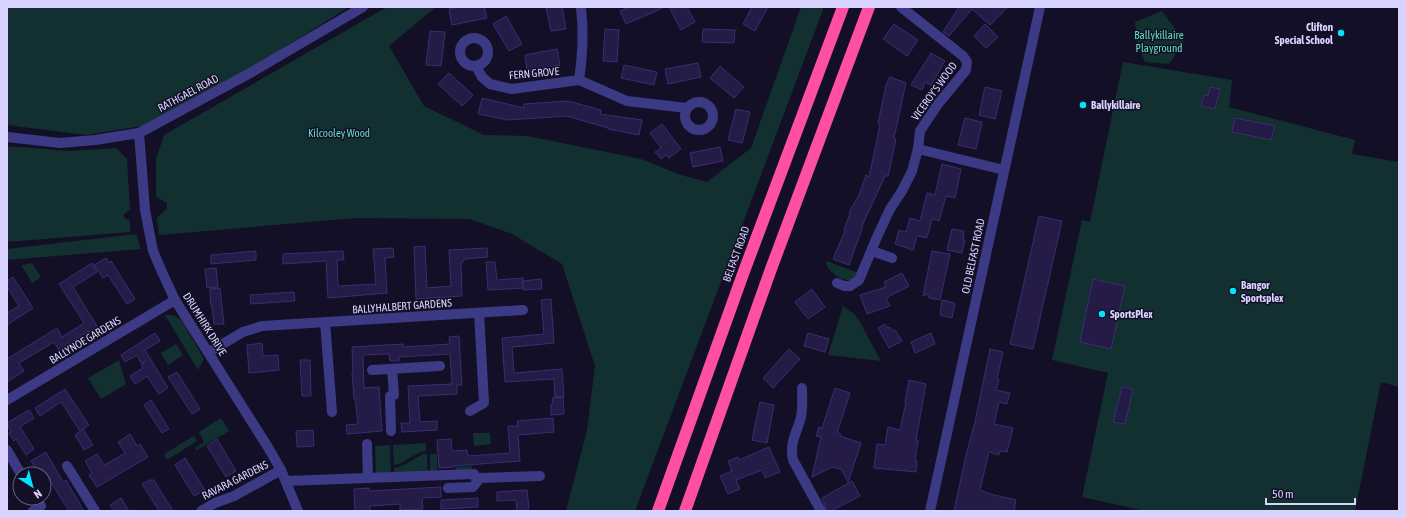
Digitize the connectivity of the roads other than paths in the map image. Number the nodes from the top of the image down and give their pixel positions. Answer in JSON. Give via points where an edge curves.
{"nodes":[{"id":1,"x":363,"y":7,"type":"edge"},
{"id":2,"x":581,"y":7,"type":"edge"},
{"id":3,"x":843,"y":7,"type":"edge"},
{"id":4,"x":869,"y":7,"type":"edge"},
{"id":5,"x":900,"y":7,"type":"edge"},
{"id":6,"x":1040,"y":7,"type":"edge"},
{"id":7,"x":476,"y":66,"type":"dead end"},
{"id":8,"x":579,"y":80,"type":"junction"},
{"id":9,"x":687,"y":108,"type":"dead end"},
{"id":10,"x":139,"y":133,"type":"junction"},
{"id":11,"x":7,"y":137,"type":"edge"},
{"id":12,"x":918,"y":148,"type":"junction"},
{"id":13,"x":1004,"y":170,"type":"junction"},
{"id":14,"x":872,"y":251,"type":"junction"},
{"id":15,"x":892,"y":258,"type":"dead end"},
{"id":16,"x":837,"y":283,"type":"dead end"},
{"id":17,"x":175,"y":300,"type":"junction"},
{"id":18,"x":522,"y":310,"type":"dead end"},
{"id":19,"x":479,"y":313,"type":"junction"},
{"id":20,"x":325,"y":322,"type":"junction"},
{"id":21,"x":209,"y":352,"type":"junction"},
{"id":22,"x":440,"y":366,"type":"dead end"},
{"id":23,"x":392,"y":369,"type":"junction"},
{"id":24,"x":372,"y":370,"type":"dead end"},
{"id":25,"x":802,"y":388,"type":"dead end"},
{"id":26,"x":7,"y":400,"type":"edge"},
{"id":27,"x":332,"y":412,"type":"dead end"},
{"id":28,"x":470,"y":412,"type":"dead end"},
{"id":29,"x":391,"y":430,"type":"dead end"},
{"id":30,"x":367,"y":444,"type":"dead end"},
{"id":31,"x":7,"y":450,"type":"edge"},
{"id":32,"x":16,"y":466,"type":"edge"},
{"id":33,"x":67,"y":466,"type":"dead end"},
{"id":34,"x":281,"y":470,"type":"junction"},
{"id":35,"x":540,"y":476,"type":"dead end"},
{"id":36,"x":368,"y":478,"type":"junction"},
{"id":37,"x":286,"y":481,"type":"junction"},
{"id":38,"x":477,"y":481,"type":"junction"},
{"id":39,"x":448,"y":488,"type":"dead end"},
{"id":40,"x":95,"y":511,"type":"edge"},
{"id":41,"x":201,"y":511,"type":"edge"},
{"id":42,"x":298,"y":511,"type":"edge"},
{"id":43,"x":658,"y":511,"type":"edge"},
{"id":44,"x":685,"y":511,"type":"edge"},
{"id":45,"x":821,"y":511,"type":"edge"},
{"id":46,"x":930,"y":511,"type":"edge"}],
"edges":[{"from":1,"to":10,"type":"street","name":"RATHGAEL ROAD","via":[[252,72]]},
{"from":2,"to":8,"type":"street","via":[[583,53]]},
{"from":3,"to":43,"type":"highway","name":"BELFAST ROAD"},
{"from":4,"to":44,"type":"highway"},
{"from":5,"to":12,"type":"street","name":"VICEROY'S WOOD","via":[[963,56],[966,62],[966,70],[920,131]]},
{"from":6,"to":13,"type":"street","name":"OLD BELFAST ROAD"},
{"from":7,"to":8,"type":"street","name":"FERN GROVE","via":[[482,77],[490,84],[512,89]]},
{"from":8,"to":9,"type":"street","via":[[627,101]]},
{"from":10,"to":11,"type":"street","name":"RATHGAEL ROAD","via":[[60,143]]},
{"from":10,"to":17,"type":"street","name":"DRUMHIRK DRIVE","via":[[144,201],[151,240]]},
{"from":12,"to":13,"type":"street"},
{"from":12,"to":14,"type":"street","name":"VICEROY'S WOOD","via":[[912,171],[890,209]]},
{"from":13,"to":46,"type":"street","name":"OLD BELFAST ROAD"},
{"from":14,"to":15,"type":"street"},
{"from":14,"to":16,"type":"street","name":"VICEROY'S WOOD","via":[[859,280],[850,286]]},
{"from":17,"to":21,"type":"street","name":"DRUMHIRK DRIVE"},
{"from":17,"to":26,"type":"street","name":"BALLYNOE GARDENS"},
{"from":18,"to":19,"type":"street","name":"BALLYHALBERT GARDENS"},
{"from":19,"to":20,"type":"street","name":"BALLYHALBERT GARDENS"},
{"from":19,"to":28,"type":"street","via":[[484,403]]},
{"from":20,"to":21,"type":"street","name":"BALLYHALBERT GARDENS","via":[[262,326],[243,332]]},
{"from":20,"to":27,"type":"street"},
{"from":21,"to":34,"type":"street","name":"DRUMHIRK DRIVE"},
{"from":22,"to":23,"type":"street"},
{"from":23,"to":24,"type":"street"},
{"from":23,"to":29,"type":"street","via":[[394,395],[390,396]]},
{"from":25,"to":45,"type":"street","via":[[801,416],[791,451],[793,460]]},
{"from":30,"to":36,"type":"street"},
{"from":31,"to":32,"type":"street"},
{"from":33,"to":40,"type":"street"},
{"from":34,"to":37,"type":"street","name":"DRUMHIRK DRIVE"},
{"from":34,"to":41,"type":"street","name":"RAVARA GARDENS"},
{"from":35,"to":38,"type":"street","via":[[480,478]]},
{"from":36,"to":37,"type":"street"},
{"from":36,"to":38,"type":"street","via":[[474,474]]},
{"from":37,"to":42,"type":"street","name":"DRUMHIRK DRIVE"},
{"from":38,"to":39,"type":"street","via":[[473,487]]}]}
